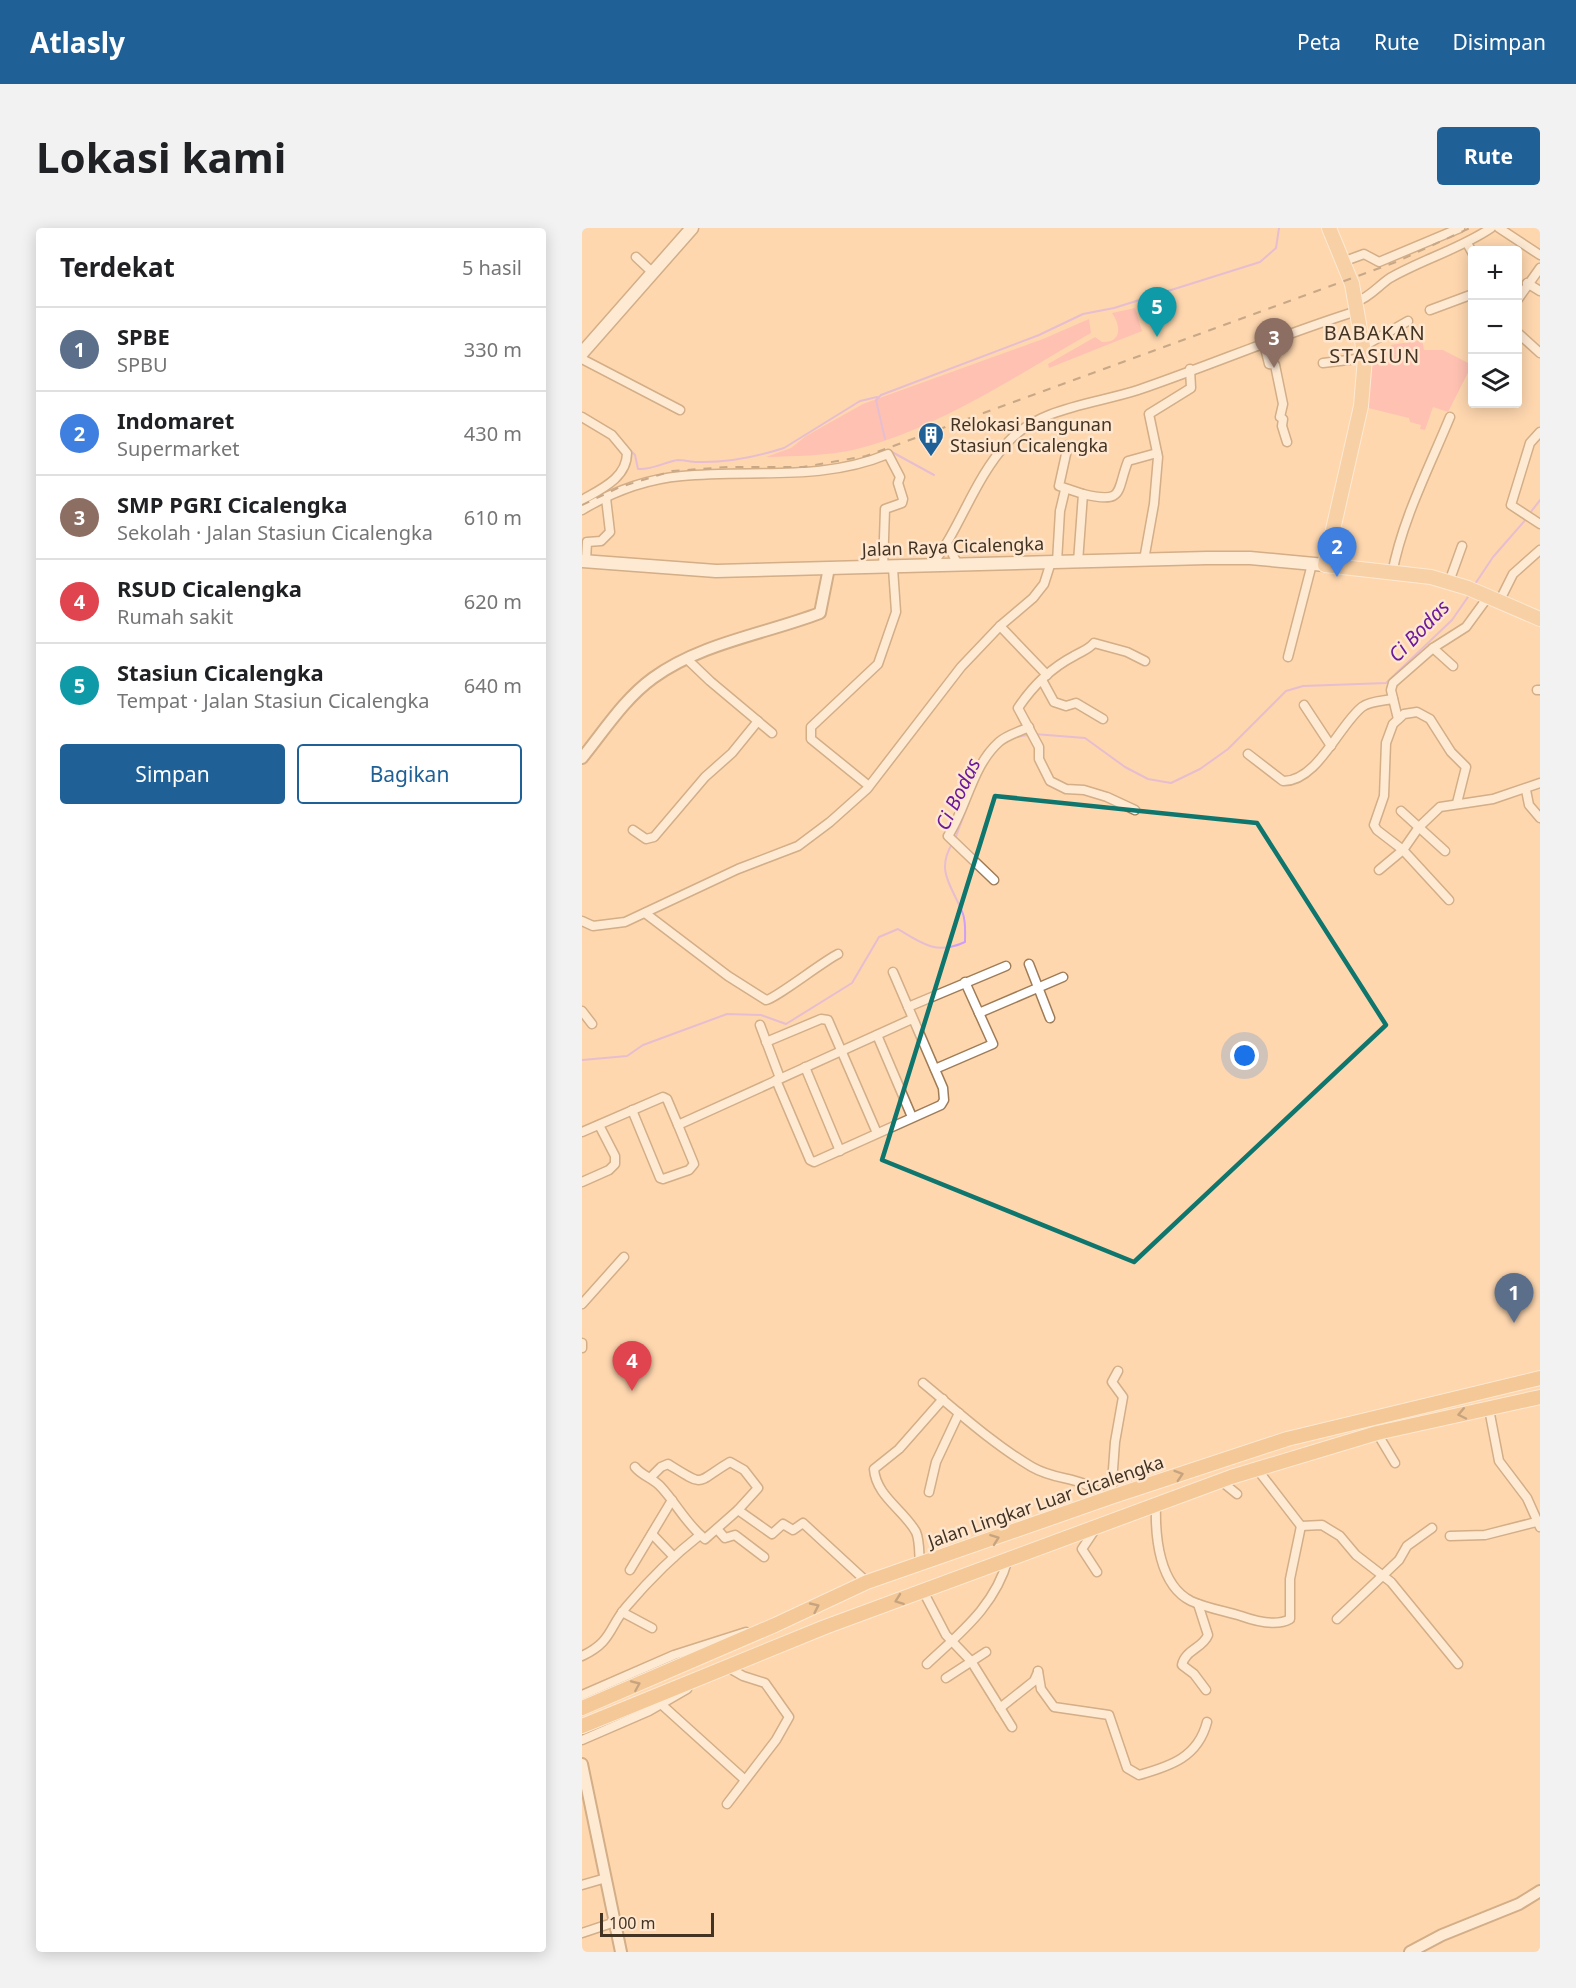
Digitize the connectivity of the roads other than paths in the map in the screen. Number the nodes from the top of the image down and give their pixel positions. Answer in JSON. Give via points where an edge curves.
{"nodes":[{"id":1,"x":692,"y":228,"type":"edge"},
{"id":2,"x":1329,"y":228,"type":"edge"},
{"id":3,"x":1460,"y":228,"type":"edge"},
{"id":4,"x":1491,"y":228,"type":"edge"},
{"id":5,"x":1499,"y":228,"type":"edge"},
{"id":6,"x":1467,"y":243,"type":"junction"},
{"id":7,"x":1469,"y":246,"type":"edge"},
{"id":8,"x":1540,"y":255,"type":"edge"},
{"id":9,"x":636,"y":257,"type":"dead end"},
{"id":10,"x":1345,"y":261,"type":"junction"},
{"id":11,"x":1540,"y":268,"type":"edge"},
{"id":12,"x":652,"y":272,"type":"junction"},
{"id":13,"x":1527,"y":283,"type":"junction"},
{"id":14,"x":1540,"y":291,"type":"edge"},
{"id":15,"x":1522,"y":292,"type":"edge"},
{"id":16,"x":1468,"y":296,"type":"edge"},
{"id":17,"x":1357,"y":306,"type":"junction"},
{"id":18,"x":1430,"y":310,"type":"dead end"},
{"id":19,"x":1408,"y":321,"type":"dead end"},
{"id":20,"x":1522,"y":337,"type":"edge"},
{"id":21,"x":1264,"y":344,"type":"junction"},
{"id":22,"x":1364,"y":352,"type":"junction"},
{"id":23,"x":582,"y":353,"type":"edge"},
{"id":24,"x":1540,"y":353,"type":"edge"},
{"id":25,"x":582,"y":359,"type":"edge"},
{"id":26,"x":1323,"y":363,"type":"dead end"},
{"id":27,"x":1190,"y":369,"type":"junction"},
{"id":28,"x":680,"y":410,"type":"dead end"},
{"id":29,"x":582,"y":417,"type":"edge"},
{"id":30,"x":1450,"y":417,"type":"dead end"},
{"id":31,"x":1540,"y":432,"type":"edge"},
{"id":32,"x":1287,"y":442,"type":"dead end"},
{"id":33,"x":1068,"y":445,"type":"dead end"},
{"id":34,"x":1157,"y":453,"type":"junction"},
{"id":35,"x":1065,"y":490,"type":"junction"},
{"id":36,"x":1083,"y":495,"type":"junction"},
{"id":37,"x":606,"y":498,"type":"junction"},
{"id":38,"x":582,"y":500,"type":"edge"},
{"id":39,"x":582,"y":510,"type":"edge"},
{"id":40,"x":1540,"y":524,"type":"edge"},
{"id":41,"x":948,"y":545,"type":"junction"},
{"id":42,"x":1462,"y":546,"type":"dead end"},
{"id":43,"x":1540,"y":550,"type":"edge"},
{"id":44,"x":1144,"y":560,"type":"junction"},
{"id":45,"x":584,"y":561,"type":"edge"},
{"id":46,"x":1054,"y":562,"type":"junction"},
{"id":47,"x":1078,"y":562,"type":"junction"},
{"id":48,"x":958,"y":565,"type":"junction"},
{"id":49,"x":1319,"y":565,"type":"junction"},
{"id":50,"x":931,"y":566,"type":"junction"},
{"id":51,"x":829,"y":568,"type":"junction"},
{"id":52,"x":888,"y":568,"type":"junction"},
{"id":53,"x":1392,"y":574,"type":"junction"},
{"id":54,"x":1449,"y":582,"type":"junction"},
{"id":55,"x":1490,"y":598,"type":"junction"},
{"id":56,"x":1540,"y":619,"type":"edge"},
{"id":57,"x":1000,"y":626,"type":"junction"},
{"id":58,"x":1433,"y":648,"type":"junction"},
{"id":59,"x":1288,"y":657,"type":"dead end"},
{"id":60,"x":688,"y":660,"type":"junction"},
{"id":61,"x":1145,"y":662,"type":"dead end"},
{"id":62,"x":1453,"y":666,"type":"dead end"},
{"id":63,"x":1044,"y":678,"type":"junction"},
{"id":64,"x":1393,"y":699,"type":"junction"},
{"id":65,"x":1304,"y":705,"type":"dead end"},
{"id":66,"x":1103,"y":719,"type":"dead end"},
{"id":67,"x":1398,"y":719,"type":"junction"},
{"id":68,"x":758,"y":721,"type":"junction"},
{"id":69,"x":1029,"y":728,"type":"junction"},
{"id":70,"x":772,"y":733,"type":"dead end"},
{"id":71,"x":1331,"y":746,"type":"junction"},
{"id":72,"x":1248,"y":754,"type":"dead end"},
{"id":73,"x":582,"y":758,"type":"edge"},
{"id":74,"x":1540,"y":783,"type":"edge"},
{"id":75,"x":869,"y":786,"type":"junction"},
{"id":76,"x":1526,"y":790,"type":"junction"},
{"id":77,"x":1457,"y":803,"type":"junction"},
{"id":78,"x":1135,"y":810,"type":"dead end"},
{"id":79,"x":1401,"y":811,"type":"dead end"},
{"id":80,"x":1540,"y":818,"type":"edge"},
{"id":81,"x":1419,"y":827,"type":"junction"},
{"id":82,"x":633,"y":830,"type":"dead end"},
{"id":83,"x":1403,"y":850,"type":"junction"},
{"id":84,"x":1445,"y":851,"type":"dead end"},
{"id":85,"x":1379,"y":870,"type":"dead end"},
{"id":86,"x":994,"y":880,"type":"dead end"},
{"id":87,"x":1449,"y":900,"type":"dead end"},
{"id":88,"x":645,"y":913,"type":"junction"},
{"id":89,"x":582,"y":921,"type":"edge"},
{"id":90,"x":838,"y":954,"type":"dead end"},
{"id":91,"x":1029,"y":964,"type":"dead end"},
{"id":92,"x":1006,"y":966,"type":"dead end"},
{"id":93,"x":893,"y":972,"type":"dead end"},
{"id":94,"x":1063,"y":977,"type":"dead end"},
{"id":95,"x":965,"y":982,"type":"junction"},
{"id":96,"x":1038,"y":988,"type":"junction"},
{"id":97,"x":908,"y":1007,"type":"junction"},
{"id":98,"x":582,"y":1011,"type":"edge"},
{"id":99,"x":979,"y":1013,"type":"junction"},
{"id":100,"x":1050,"y":1018,"type":"dead end"},
{"id":101,"x":912,"y":1019,"type":"junction"},
{"id":102,"x":592,"y":1024,"type":"dead end"},
{"id":103,"x":760,"y":1025,"type":"dead end"},
{"id":104,"x":877,"y":1035,"type":"junction"},
{"id":105,"x":766,"y":1042,"type":"junction"},
{"id":106,"x":843,"y":1051,"type":"junction"},
{"id":107,"x":805,"y":1067,"type":"junction"},
{"id":108,"x":935,"y":1069,"type":"junction"},
{"id":109,"x":778,"y":1079,"type":"junction"},
{"id":110,"x":633,"y":1110,"type":"junction"},
{"id":111,"x":912,"y":1117,"type":"junction"},
{"id":112,"x":599,"y":1125,"type":"junction"},
{"id":113,"x":678,"y":1125,"type":"junction"},
{"id":114,"x":582,"y":1132,"type":"edge"},
{"id":115,"x":876,"y":1133,"type":"junction"},
{"id":116,"x":840,"y":1151,"type":"junction"},
{"id":117,"x":582,"y":1182,"type":"edge"},
{"id":118,"x":624,"y":1257,"type":"dead end"},
{"id":119,"x":582,"y":1304,"type":"edge"},
{"id":120,"x":582,"y":1343,"type":"edge"},
{"id":121,"x":582,"y":1348,"type":"edge"},
{"id":122,"x":1118,"y":1371,"type":"dead end"},
{"id":123,"x":1540,"y":1378,"type":"edge"},
{"id":124,"x":922,"y":1383,"type":"dead end"},
{"id":125,"x":1540,"y":1397,"type":"edge"},
{"id":126,"x":943,"y":1399,"type":"junction"},
{"id":127,"x":1489,"y":1409,"type":"junction"},
{"id":128,"x":959,"y":1413,"type":"junction"},
{"id":129,"x":1377,"y":1433,"type":"junction"},
{"id":130,"x":1395,"y":1463,"type":"dead end"},
{"id":131,"x":635,"y":1467,"type":"dead end"},
{"id":132,"x":1257,"y":1469,"type":"junction"},
{"id":133,"x":651,"y":1478,"type":"junction"},
{"id":134,"x":1221,"y":1481,"type":"junction"},
{"id":135,"x":929,"y":1492,"type":"dead end"},
{"id":136,"x":1237,"y":1494,"type":"dead end"},
{"id":137,"x":1108,"y":1498,"type":"junction"},
{"id":138,"x":672,"y":1500,"type":"junction"},
{"id":139,"x":1156,"y":1505,"type":"junction"},
{"id":140,"x":1536,"y":1507,"type":"edge"},
{"id":141,"x":738,"y":1510,"type":"junction"},
{"id":142,"x":1538,"y":1524,"type":"edge"},
{"id":143,"x":1301,"y":1526,"type":"junction"},
{"id":144,"x":1097,"y":1527,"type":"junction"},
{"id":145,"x":1432,"y":1528,"type":"dead end"},
{"id":146,"x":717,"y":1529,"type":"junction"},
{"id":147,"x":652,"y":1534,"type":"junction"},
{"id":148,"x":700,"y":1535,"type":"junction"},
{"id":149,"x":1450,"y":1536,"type":"dead end"},
{"id":150,"x":674,"y":1557,"type":"junction"},
{"id":151,"x":764,"y":1557,"type":"dead end"},
{"id":152,"x":1008,"y":1559,"type":"junction"},
{"id":153,"x":920,"y":1565,"type":"junction"},
{"id":154,"x":630,"y":1570,"type":"dead end"},
{"id":155,"x":1097,"y":1572,"type":"dead end"},
{"id":156,"x":1383,"y":1574,"type":"junction"},
{"id":157,"x":867,"y":1582,"type":"junction"},
{"id":158,"x":923,"y":1591,"type":"junction"},
{"id":159,"x":1198,"y":1604,"type":"junction"},
{"id":160,"x":622,"y":1612,"type":"junction"},
{"id":161,"x":1337,"y":1619,"type":"dead end"},
{"id":162,"x":775,"y":1625,"type":"junction"},
{"id":163,"x":652,"y":1628,"type":"dead end"},
{"id":164,"x":952,"y":1641,"type":"junction"},
{"id":165,"x":986,"y":1652,"type":"dead end"},
{"id":166,"x":582,"y":1656,"type":"edge"},
{"id":167,"x":970,"y":1661,"type":"junction"},
{"id":168,"x":927,"y":1664,"type":"dead end"},
{"id":169,"x":1458,"y":1664,"type":"dead end"},
{"id":170,"x":723,"y":1669,"type":"junction"},
{"id":171,"x":946,"y":1678,"type":"dead end"},
{"id":172,"x":1206,"y":1690,"type":"dead end"},
{"id":173,"x":582,"y":1695,"type":"edge"},
{"id":174,"x":661,"y":1704,"type":"junction"},
{"id":175,"x":582,"y":1707,"type":"edge"},
{"id":176,"x":1000,"y":1708,"type":"junction"},
{"id":177,"x":1207,"y":1722,"type":"dead end"},
{"id":178,"x":584,"y":1725,"type":"edge"},
{"id":179,"x":1012,"y":1727,"type":"dead end"},
{"id":180,"x":582,"y":1740,"type":"edge"},
{"id":181,"x":582,"y":1764,"type":"edge"},
{"id":182,"x":744,"y":1779,"type":"junction"},
{"id":183,"x":727,"y":1804,"type":"dead end"},
{"id":184,"x":587,"y":1806,"type":"edge"},
{"id":185,"x":606,"y":1878,"type":"junction"},
{"id":186,"x":582,"y":1885,"type":"edge"},
{"id":187,"x":1540,"y":1891,"type":"edge"},
{"id":188,"x":615,"y":1922,"type":"junction"},
{"id":189,"x":582,"y":1933,"type":"edge"},
{"id":190,"x":621,"y":1952,"type":"edge"},
{"id":191,"x":1410,"y":1952,"type":"edge"}],
"edges":[{"from":1,"to":12,"type":"main road"},
{"from":2,"to":10,"type":"main road"},
{"from":3,"to":10,"type":"street","via":[[1379,262],[1364,254]]},
{"from":4,"to":6,"type":"street"},
{"from":5,"to":8,"type":"street"},
{"from":6,"to":7,"type":"street"},
{"from":6,"to":17,"type":"street","via":[[1390,279]]},
{"from":9,"to":12,"type":"street"},
{"from":10,"to":17,"type":"main road"},
{"from":11,"to":13,"type":"street"},
{"from":12,"to":23,"type":"main road"},
{"from":13,"to":14,"type":"street"},
{"from":13,"to":15,"type":"street"},
{"from":16,"to":18,"type":"street"},
{"from":17,"to":21,"type":"street"},
{"from":17,"to":22,"type":"main road"},
{"from":19,"to":22,"type":"street"},
{"from":20,"to":24,"type":"street"},
{"from":21,"to":27,"type":"street"},
{"from":21,"to":32,"type":"street","via":[[1269,364],[1275,365],[1283,404],[1281,426]]},
{"from":22,"to":26,"type":"street"},
{"from":22,"to":49,"type":"main road","via":[[1361,406]]},
{"from":25,"to":28,"type":"street"},
{"from":27,"to":34,"type":"street","via":[[1191,388],[1149,414]]},
{"from":27,"to":41,"type":"street","via":[[1137,390],[1063,410],[1019,432],[978,482],[957,519]]},
{"from":29,"to":38,"type":"street","via":[[627,453],[618,476]]},
{"from":30,"to":53,"type":"street","via":[[1413,504]]},
{"from":31,"to":40,"type":"street","via":[[1530,443],[1511,505]]},
{"from":33,"to":35,"type":"street","via":[[1059,479],[1059,486]]},
{"from":34,"to":36,"type":"street","via":[[1128,461],[1117,494],[1101,499]]},
{"from":34,"to":44,"type":"street","via":[[1154,504]]},
{"from":35,"to":36,"type":"street"},
{"from":35,"to":46,"type":"street"},
{"from":36,"to":47,"type":"street"},
{"from":37,"to":39,"type":"street"},
{"from":37,"to":45,"type":"street","via":[[610,532],[601,541],[587,542]]},
{"from":37,"to":52,"type":"street","via":[[660,479],[819,472],[888,454],[900,477],[903,499],[885,509]]},
{"from":41,"to":48,"type":"street"},
{"from":41,"to":50,"type":"street"},
{"from":42,"to":54,"type":"street"},
{"from":43,"to":55,"type":"street"},
{"from":44,"to":47,"type":"main road","name":"Jalan Raya Cicalengka"},
{"from":44,"to":49,"type":"main road","name":"Jalan Raya Cicalengka","via":[[1250,558]]},
{"from":45,"to":51,"type":"main road","name":"Jalan Raya Cicalengka","via":[[716,571]]},
{"from":46,"to":47,"type":"main road","name":"Jalan Raya Cicalengka"},
{"from":46,"to":48,"type":"main road","name":"Jalan Raya Cicalengka"},
{"from":46,"to":57,"type":"street","via":[[1033,598]]},
{"from":48,"to":50,"type":"main road","name":"Jalan Raya Cicalengka"},
{"from":49,"to":53,"type":"main road"},
{"from":49,"to":59,"type":"street"},
{"from":50,"to":52,"type":"main road","name":"Jalan Raya Cicalengka"},
{"from":51,"to":52,"type":"main road","name":"Jalan Raya Cicalengka"},
{"from":51,"to":60,"type":"street","via":[[820,613]]},
{"from":52,"to":75,"type":"street","via":[[896,612],[878,664],[811,727],[811,739]]},
{"from":53,"to":54,"type":"main road"},
{"from":54,"to":55,"type":"main road"},
{"from":55,"to":56,"type":"main road"},
{"from":55,"to":58,"type":"street","via":[[1473,621]]},
{"from":57,"to":63,"type":"street"},
{"from":57,"to":75,"type":"street","via":[[961,668]]},
{"from":58,"to":62,"type":"street"},
{"from":58,"to":64,"type":"street","via":[[1393,682]]},
{"from":60,"to":68,"type":"street"},
{"from":60,"to":73,"type":"street","via":[[651,680]]},
{"from":61,"to":63,"type":"street","via":[[1095,643]]},
{"from":63,"to":66,"type":"street","via":[[1054,702],[1066,706],[1076,703]]},
{"from":63,"to":69,"type":"street","via":[[1018,708]]},
{"from":64,"to":67,"type":"street"},
{"from":64,"to":71,"type":"street","via":[[1364,705]]},
{"from":65,"to":71,"type":"street"},
{"from":67,"to":77,"type":"street","via":[[1412,712],[1430,719],[1451,752],[1464,764],[1467,773]]},
{"from":67,"to":83,"type":"street","via":[[1386,743],[1384,796],[1374,825]]},
{"from":68,"to":70,"type":"street"},
{"from":68,"to":82,"type":"street","via":[[654,837],[646,839]]},
{"from":69,"to":78,"type":"street","via":[[1050,781],[1066,789],[1107,797]]},
{"from":69,"to":86,"type":"street","via":[[1000,741],[987,756],[948,837]]},
{"from":71,"to":72,"type":"street","via":[[1300,776],[1288,781]]},
{"from":74,"to":76,"type":"street"},
{"from":75,"to":88,"type":"street","via":[[798,846]]},
{"from":76,"to":77,"type":"street","via":[[1473,804]]},
{"from":76,"to":80,"type":"street","via":[[1529,805]]},
{"from":77,"to":81,"type":"street","via":[[1440,807]]},
{"from":79,"to":81,"type":"street"},
{"from":81,"to":83,"type":"street"},
{"from":81,"to":84,"type":"street"},
{"from":83,"to":85,"type":"street"},
{"from":83,"to":87,"type":"street"},
{"from":88,"to":89,"type":"street","via":[[608,926],[592,926]]},
{"from":88,"to":90,"type":"street","via":[[766,1000]]},
{"from":91,"to":96,"type":"street"},
{"from":92,"to":95,"type":"street"},
{"from":93,"to":97,"type":"street"},
{"from":94,"to":96,"type":"street"},
{"from":95,"to":97,"type":"street"},
{"from":95,"to":99,"type":"street"},
{"from":96,"to":99,"type":"street"},
{"from":96,"to":100,"type":"street"},
{"from":97,"to":101,"type":"street"},
{"from":98,"to":102,"type":"street"},
{"from":99,"to":108,"type":"street","via":[[993,1044]]},
{"from":101,"to":104,"type":"street"},
{"from":101,"to":108,"type":"street"},
{"from":103,"to":105,"type":"street"},
{"from":104,"to":106,"type":"street"},
{"from":104,"to":111,"type":"street"},
{"from":105,"to":106,"type":"street","via":[[825,1018]]},
{"from":105,"to":109,"type":"street"},
{"from":106,"to":107,"type":"street"},
{"from":106,"to":115,"type":"street"},
{"from":107,"to":109,"type":"street"},
{"from":107,"to":116,"type":"street"},
{"from":108,"to":111,"type":"street","via":[[944,1100],[936,1108]]},
{"from":109,"to":113,"type":"street"},
{"from":109,"to":116,"type":"street","via":[[810,1160],[817,1162]]},
{"from":110,"to":112,"type":"street"},
{"from":110,"to":113,"type":"street","via":[[666,1097]]},
{"from":110,"to":113,"type":"street","via":[[663,1179],[689,1170],[694,1164]]},
{"from":111,"to":115,"type":"street"},
{"from":112,"to":114,"type":"street"},
{"from":112,"to":117,"type":"street","via":[[615,1156],[615,1164]]},
{"from":115,"to":116,"type":"street"},
{"from":118,"to":119,"type":"street"},
{"from":120,"to":121,"type":"street"},
{"from":122,"to":137,"type":"street","via":[[1112,1382],[1123,1397]]},
{"from":137,"to":123,"type":"highway","name":"Jalan Lingkar Luar Cicalengka","one_way":true,"via":[[1287,1439]]},
{"from":124,"to":126,"type":"street"},
{"from":125,"to":127,"type":"highway"},
{"from":126,"to":128,"type":"street"},
{"from":126,"to":153,"type":"street","via":[[899,1449],[874,1469],[875,1480],[916,1533]]},
{"from":127,"to":129,"type":"highway","one_way":true},
{"from":127,"to":140,"type":"street","via":[[1499,1461]]},
{"from":128,"to":135,"type":"street","via":[[936,1462]]},
{"from":128,"to":137,"type":"street","via":[[1032,1466],[1049,1475],[1084,1482]]},
{"from":129,"to":130,"type":"street"},
{"from":129,"to":132,"type":"highway"},
{"from":131,"to":133,"type":"street"},
{"from":132,"to":134,"type":"highway"},
{"from":132,"to":143,"type":"street"},
{"from":133,"to":138,"type":"street"},
{"from":133,"to":141,"type":"street","via":[[668,1464],[702,1481],[730,1462],[758,1488]]},
{"from":134,"to":136,"type":"street"},
{"from":134,"to":139,"type":"highway"},
{"from":153,"to":137,"type":"highway","name":"Jalan Lingkar Luar Cicalengka","one_way":true},
{"from":138,"to":147,"type":"street"},
{"from":138,"to":148,"type":"street"},
{"from":139,"to":144,"type":"highway"},
{"from":139,"to":159,"type":"street","via":[[1156,1534],[1164,1565],[1179,1591]]},
{"from":140,"to":142,"type":"street"},
{"from":141,"to":146,"type":"street"},
{"from":141,"to":157,"type":"street","via":[[772,1534],[783,1524],[793,1530],[803,1523]]},
{"from":142,"to":149,"type":"street","via":[[1485,1535]]},
{"from":143,"to":156,"type":"street","via":[[1322,1525]]},
{"from":143,"to":159,"type":"street","via":[[1290,1572],[1289,1620],[1260,1622]]},
{"from":144,"to":152,"type":"highway"},
{"from":144,"to":155,"type":"street","via":[[1082,1549]]},
{"from":145,"to":156,"type":"street","via":[[1407,1546],[1399,1560]]},
{"from":146,"to":148,"type":"street","via":[[705,1539]]},
{"from":146,"to":151,"type":"street","via":[[725,1538],[735,1535]]},
{"from":147,"to":150,"type":"street"},
{"from":147,"to":154,"type":"street"},
{"from":148,"to":150,"type":"street"},
{"from":150,"to":160,"type":"street"},
{"from":152,"to":158,"type":"highway"},
{"from":152,"to":164,"type":"street","via":[[993,1596]]},
{"from":153,"to":157,"type":"highway","name":"Jalan Lingkar Luar Cicalengka"},
{"from":156,"to":161,"type":"street"},
{"from":156,"to":169,"type":"street"},
{"from":162,"to":157,"type":"highway","name":"Jalan Lingkar Luar Cicalengka","one_way":true},
{"from":158,"to":164,"type":"street"},
{"from":158,"to":170,"type":"highway","one_way":true},
{"from":159,"to":172,"type":"street","via":[[1208,1635],[1182,1665]]},
{"from":160,"to":163,"type":"street"},
{"from":160,"to":166,"type":"street","via":[[604,1642]]},
{"from":162,"to":173,"type":"street","via":[[727,1636],[674,1655]]},
{"from":175,"to":162,"type":"highway","name":"Jalan Lingkar Luar Cicalengka","one_way":true},
{"from":164,"to":167,"type":"street"},
{"from":164,"to":168,"type":"street"},
{"from":165,"to":167,"type":"street"},
{"from":167,"to":171,"type":"street"},
{"from":167,"to":176,"type":"street"},
{"from":170,"to":174,"type":"street"},
{"from":170,"to":178,"type":"highway"},
{"from":170,"to":182,"type":"street","via":[[765,1683],[789,1717]]},
{"from":174,"to":180,"type":"street"},
{"from":174,"to":182,"type":"street"},
{"from":176,"to":177,"type":"street","via":[[1034,1681],[1038,1671],[1045,1698],[1054,1707],[1109,1715],[1127,1768],[1139,1775],[1168,1766],[1198,1747]]},
{"from":176,"to":179,"type":"street"},
{"from":181,"to":184,"type":"street"},
{"from":182,"to":183,"type":"street"},
{"from":184,"to":185,"type":"street"},
{"from":185,"to":186,"type":"street"},
{"from":185,"to":188,"type":"street"},
{"from":187,"to":191,"type":"street"},
{"from":188,"to":189,"type":"street"},
{"from":188,"to":190,"type":"street"}]}
